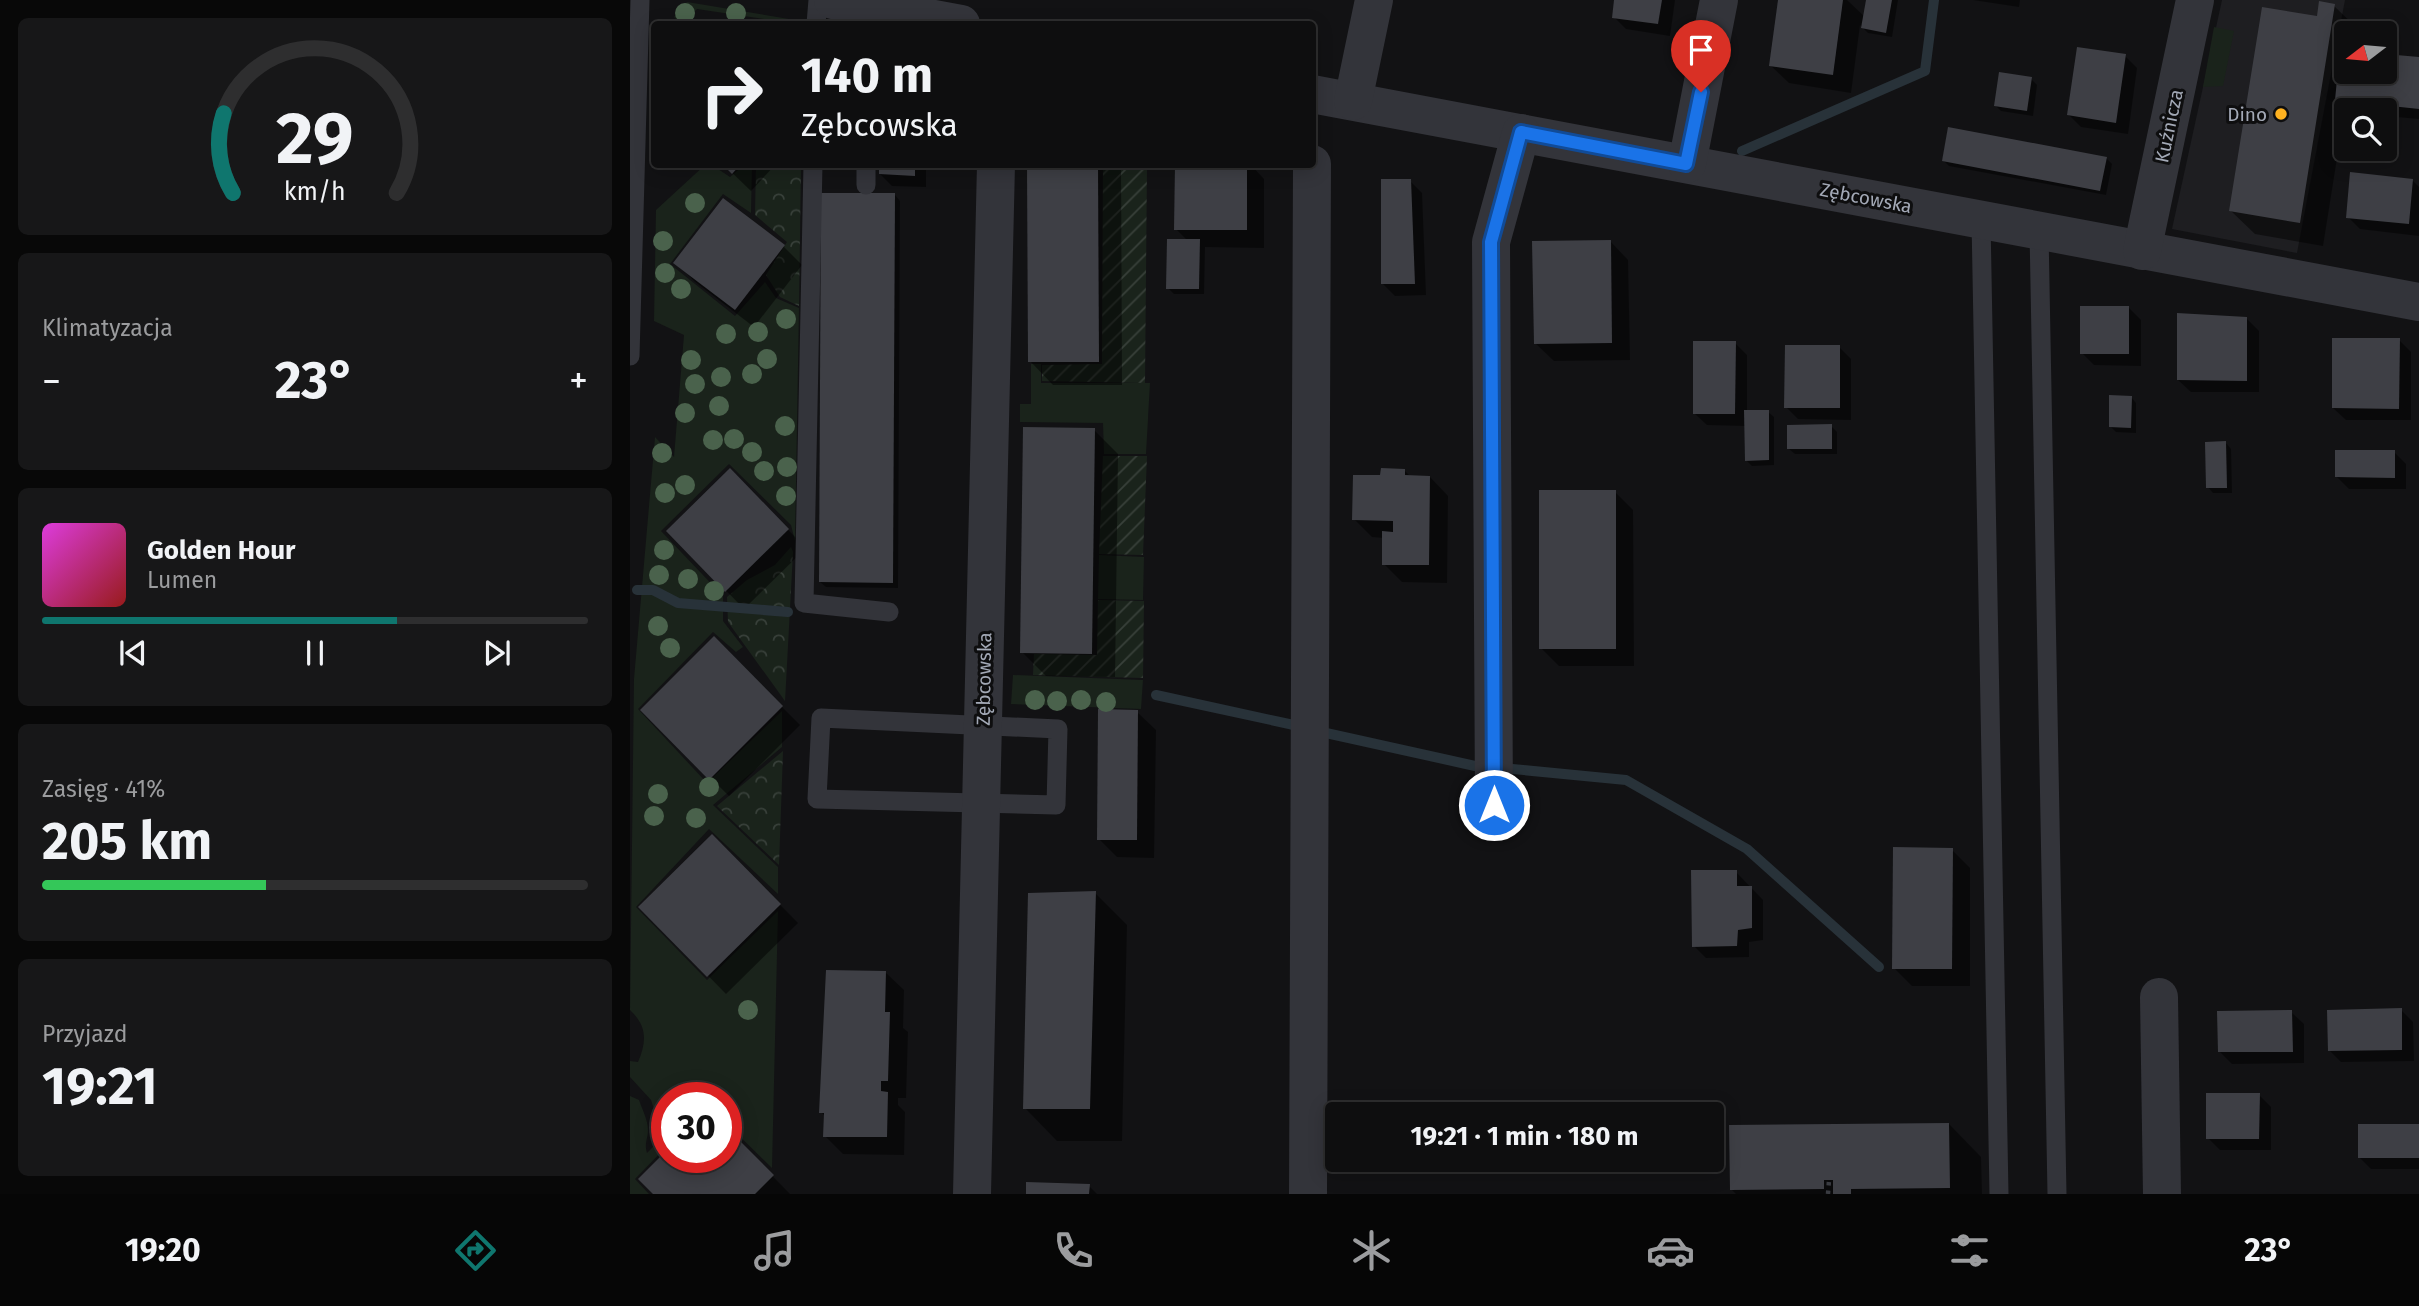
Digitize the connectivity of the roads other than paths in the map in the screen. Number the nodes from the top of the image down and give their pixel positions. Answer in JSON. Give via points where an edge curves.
{"nodes":[{"id":1,"x":640,"y":0,"type":"edge"},
{"id":2,"x":818,"y":0,"type":"edge"},
{"id":3,"x":833,"y":0,"type":"edge"},
{"id":4,"x":1374,"y":0,"type":"edge"},
{"id":5,"x":1719,"y":0,"type":"edge"},
{"id":6,"x":2195,"y":0,"type":"edge"},
{"id":7,"x":950,"y":15,"type":"edge"},
{"id":8,"x":816,"y":21,"type":"edge"},
{"id":9,"x":641,"y":26,"type":"edge"},
{"id":10,"x":1316,"y":94,"type":"edge"},
{"id":11,"x":1353,"y":102,"type":"junction"},
{"id":12,"x":1521,"y":132,"type":"junction"},
{"id":13,"x":1686,"y":164,"type":"junction"},
{"id":14,"x":814,"y":168,"type":"edge"},
{"id":15,"x":866,"y":168,"type":"edge"},
{"id":16,"x":996,"y":168,"type":"edge"},
{"id":17,"x":1312,"y":168,"type":"edge"},
{"id":18,"x":866,"y":185,"type":"dead end"},
{"id":19,"x":1981,"y":220,"type":"junction"},
{"id":20,"x":2039,"y":231,"type":"junction"},
{"id":21,"x":2142,"y":251,"type":"junction"},
{"id":22,"x":2419,"y":302,"type":"edge"},
{"id":23,"x":630,"y":356,"type":"edge"},
{"id":24,"x":889,"y":612,"type":"dead end"},
{"id":25,"x":983,"y":726,"type":"junction"},
{"id":26,"x":981,"y":803,"type":"junction"},
{"id":27,"x":1494,"y":805,"type":"dead end"},
{"id":28,"x":2159,"y":997,"type":"dead end"},
{"id":29,"x":972,"y":1194,"type":"edge"},
{"id":30,"x":1308,"y":1194,"type":"edge"},
{"id":31,"x":1999,"y":1194,"type":"edge"},
{"id":32,"x":2057,"y":1194,"type":"edge"},
{"id":33,"x":2162,"y":1194,"type":"edge"}],
"edges":[{"from":1,"to":9,"type":"lane"},
{"from":2,"to":8,"type":"lane"},
{"from":3,"to":7,"type":"street"},
{"from":4,"to":11,"type":"street"},
{"from":5,"to":13,"type":"street"},
{"from":6,"to":21,"type":"street","name":"Kuźnicza"},
{"from":9,"to":23,"type":"lane"},
{"from":10,"to":11,"type":"street","name":"Zębcowska"},
{"from":11,"to":12,"type":"street","name":"Zębcowska"},
{"from":12,"to":13,"type":"street","name":"Zębcowska"},
{"from":12,"to":27,"type":"street","via":[[1491,242]]},
{"from":13,"to":19,"type":"street","name":"Zębcowska"},
{"from":14,"to":24,"type":"lane","via":[[804,603]]},
{"from":15,"to":18,"type":"lane"},
{"from":16,"to":25,"type":"street","name":"Zębcowska"},
{"from":17,"to":30,"type":"street"},
{"from":19,"to":20,"type":"street","name":"Zębcowska"},
{"from":19,"to":31,"type":"lane"},
{"from":20,"to":21,"type":"street","name":"Zębcowska"},
{"from":20,"to":32,"type":"lane"},
{"from":21,"to":22,"type":"street","name":"Zębcowska"},
{"from":25,"to":26,"type":"street","name":"Zębcowska"},
{"from":25,"to":26,"type":"lane","via":[[1058,729],[1056,805]]},
{"from":25,"to":26,"type":"lane","via":[[821,718],[817,799]]},
{"from":26,"to":29,"type":"street","name":"Zębcowska"},
{"from":28,"to":33,"type":"street"}]}
